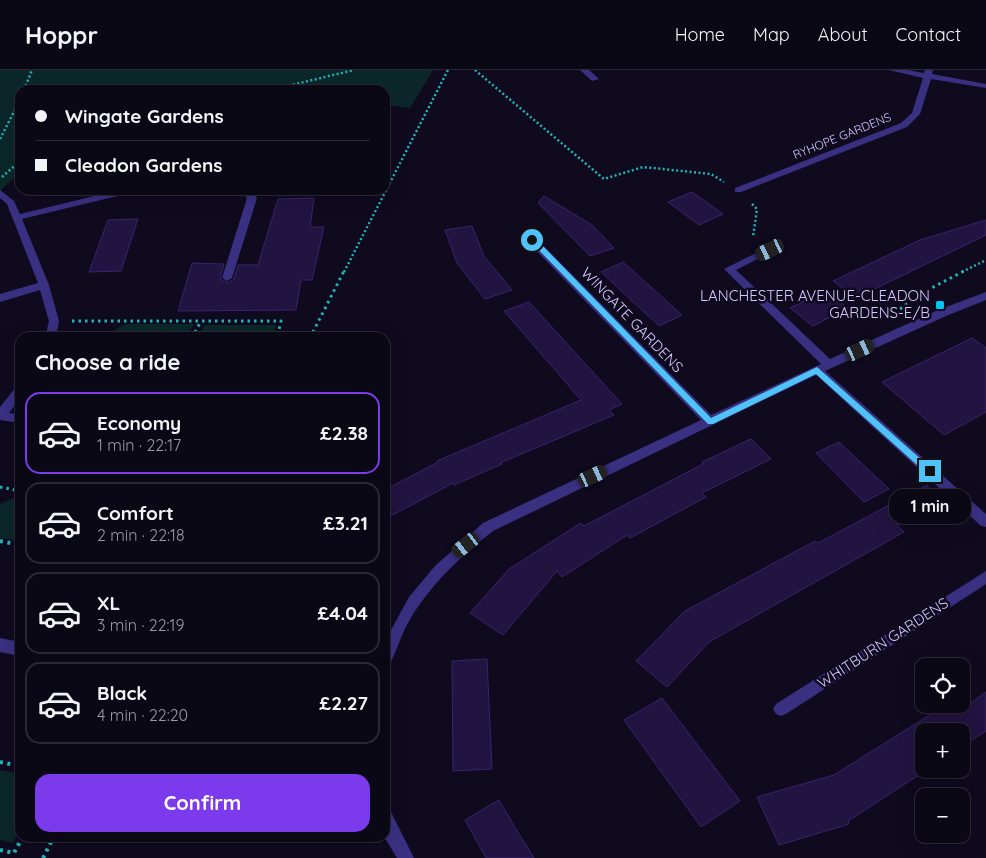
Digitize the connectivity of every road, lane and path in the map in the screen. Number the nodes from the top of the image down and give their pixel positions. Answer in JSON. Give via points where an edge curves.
{"nodes":[{"id":1,"x":32,"y":70,"type":"edge"},
{"id":2,"x":354,"y":70,"type":"edge"},
{"id":3,"x":448,"y":70,"type":"edge"},
{"id":4,"x":475,"y":70,"type":"edge"},
{"id":5,"x":584,"y":70,"type":"edge"},
{"id":6,"x":893,"y":70,"type":"edge"},
{"id":7,"x":929,"y":73,"type":"edge"},
{"id":8,"x":595,"y":79,"type":"dead end"},
{"id":9,"x":26,"y":85,"type":"edge"},
{"id":10,"x":292,"y":85,"type":"edge"},
{"id":11,"x":986,"y":86,"type":"edge"},
{"id":12,"x":15,"y":110,"type":"edge"},
{"id":13,"x":0,"y":139,"type":"edge"},
{"id":14,"x":15,"y":166,"type":"edge"},
{"id":15,"x":0,"y":171,"type":"edge"},
{"id":16,"x":7,"y":173,"type":"junction"},
{"id":17,"x":0,"y":179,"type":"edge"},
{"id":18,"x":390,"y":183,"type":"edge"},
{"id":19,"x":738,"y":190,"type":"junction"},
{"id":20,"x":0,"y":193,"type":"edge"},
{"id":21,"x":110,"y":195,"type":"edge"},
{"id":22,"x":249,"y":195,"type":"edge"},
{"id":23,"x":384,"y":195,"type":"edge"},
{"id":24,"x":16,"y":218,"type":"junction"},
{"id":25,"x":532,"y":240,"type":"dead end"},
{"id":26,"x":770,"y":250,"type":"joint"},
{"id":27,"x":986,"y":260,"type":"edge"},
{"id":28,"x":227,"y":278,"type":"dead end"},
{"id":29,"x":44,"y":285,"type":"junction"},
{"id":30,"x":986,"y":296,"type":"edge"},
{"id":31,"x":0,"y":298,"type":"edge"},
{"id":32,"x":893,"y":314,"type":"dead end"},
{"id":33,"x":54,"y":320,"type":"junction"},
{"id":34,"x":201,"y":321,"type":"junction"},
{"id":35,"x":51,"y":332,"type":"edge"},
{"id":36,"x":195,"y":332,"type":"edge"},
{"id":37,"x":278,"y":332,"type":"edge"},
{"id":38,"x":313,"y":332,"type":"edge"},
{"id":39,"x":829,"y":364,"type":"junction"},
{"id":40,"x":817,"y":370,"type":"junction"},
{"id":41,"x":15,"y":396,"type":"edge"},
{"id":42,"x":0,"y":416,"type":"edge"},
{"id":43,"x":15,"y":418,"type":"edge"},
{"id":44,"x":710,"y":422,"type":"junction"},
{"id":45,"x":0,"y":487,"type":"edge"},
{"id":46,"x":15,"y":490,"type":"edge"},
{"id":47,"x":986,"y":522,"type":"edge"},
{"id":48,"x":0,"y":541,"type":"edge"},
{"id":49,"x":15,"y":544,"type":"edge"},
{"id":50,"x":986,"y":578,"type":"edge"},
{"id":51,"x":0,"y":645,"type":"edge"},
{"id":52,"x":15,"y":648,"type":"edge"},
{"id":53,"x":390,"y":648,"type":"edge"},
{"id":54,"x":780,"y":709,"type":"dead end"},
{"id":55,"x":0,"y":762,"type":"edge"},
{"id":56,"x":15,"y":765,"type":"edge"},
{"id":57,"x":390,"y":831,"type":"edge"},
{"id":58,"x":20,"y":842,"type":"edge"},
{"id":59,"x":51,"y":842,"type":"edge"},
{"id":60,"x":0,"y":850,"type":"edge"},
{"id":61,"x":43,"y":858,"type":"edge"},
{"id":62,"x":406,"y":858,"type":"edge"}],
"edges":[{"from":1,"to":9,"type":"path"},
{"from":2,"to":10,"type":"path"},
{"from":3,"to":18,"type":"path"},
{"from":4,"to":19,"type":"path","via":[[604,179],[643,167],[711,174]]},
{"from":5,"to":8,"type":"street"},
{"from":6,"to":7,"type":"street"},
{"from":7,"to":11,"type":"street"},
{"from":7,"to":19,"type":"street","name":"RYHOPE GARDENS","via":[[916,114],[904,125]]},
{"from":12,"to":13,"type":"path"},
{"from":14,"to":16,"type":"path"},
{"from":15,"to":16,"type":"path"},
{"from":16,"to":17,"type":"path"},
{"from":19,"to":26,"type":"path","via":[[757,209],[753,237]]},
{"from":20,"to":24,"type":"street","via":[[11,203]]},
{"from":21,"to":24,"type":"street"},
{"from":22,"to":28,"type":"street","via":[[252,198]]},
{"from":23,"to":38,"type":"path"},
{"from":24,"to":29,"type":"street"},
{"from":25,"to":44,"type":"street","name":"WINGATE GARDENS"},
{"from":26,"to":39,"type":"street","via":[[729,269]]},
{"from":27,"to":32,"type":"path","via":[[922,293]]},
{"from":29,"to":31,"type":"street"},
{"from":29,"to":33,"type":"street"},
{"from":30,"to":39,"type":"street"},
{"from":33,"to":34,"type":"path"},
{"from":33,"to":35,"type":"street"},
{"from":34,"to":36,"type":"path"},
{"from":34,"to":37,"type":"path","via":[[281,321]]},
{"from":39,"to":40,"type":"street"},
{"from":40,"to":44,"type":"street"},
{"from":40,"to":47,"type":"street"},
{"from":41,"to":42,"type":"street"},
{"from":42,"to":43,"type":"street"},
{"from":44,"to":53,"type":"street","via":[[488,527],[455,553],[425,586],[406,611]]},
{"from":45,"to":46,"type":"path"},
{"from":48,"to":49,"type":"path"},
{"from":50,"to":54,"type":"street","name":"WHITBURN GARDENS"},
{"from":51,"to":52,"type":"street"},
{"from":55,"to":56,"type":"path"},
{"from":57,"to":62,"type":"street"},
{"from":58,"to":60,"type":"path","via":[[14,853]]},
{"from":59,"to":61,"type":"path"}]}
